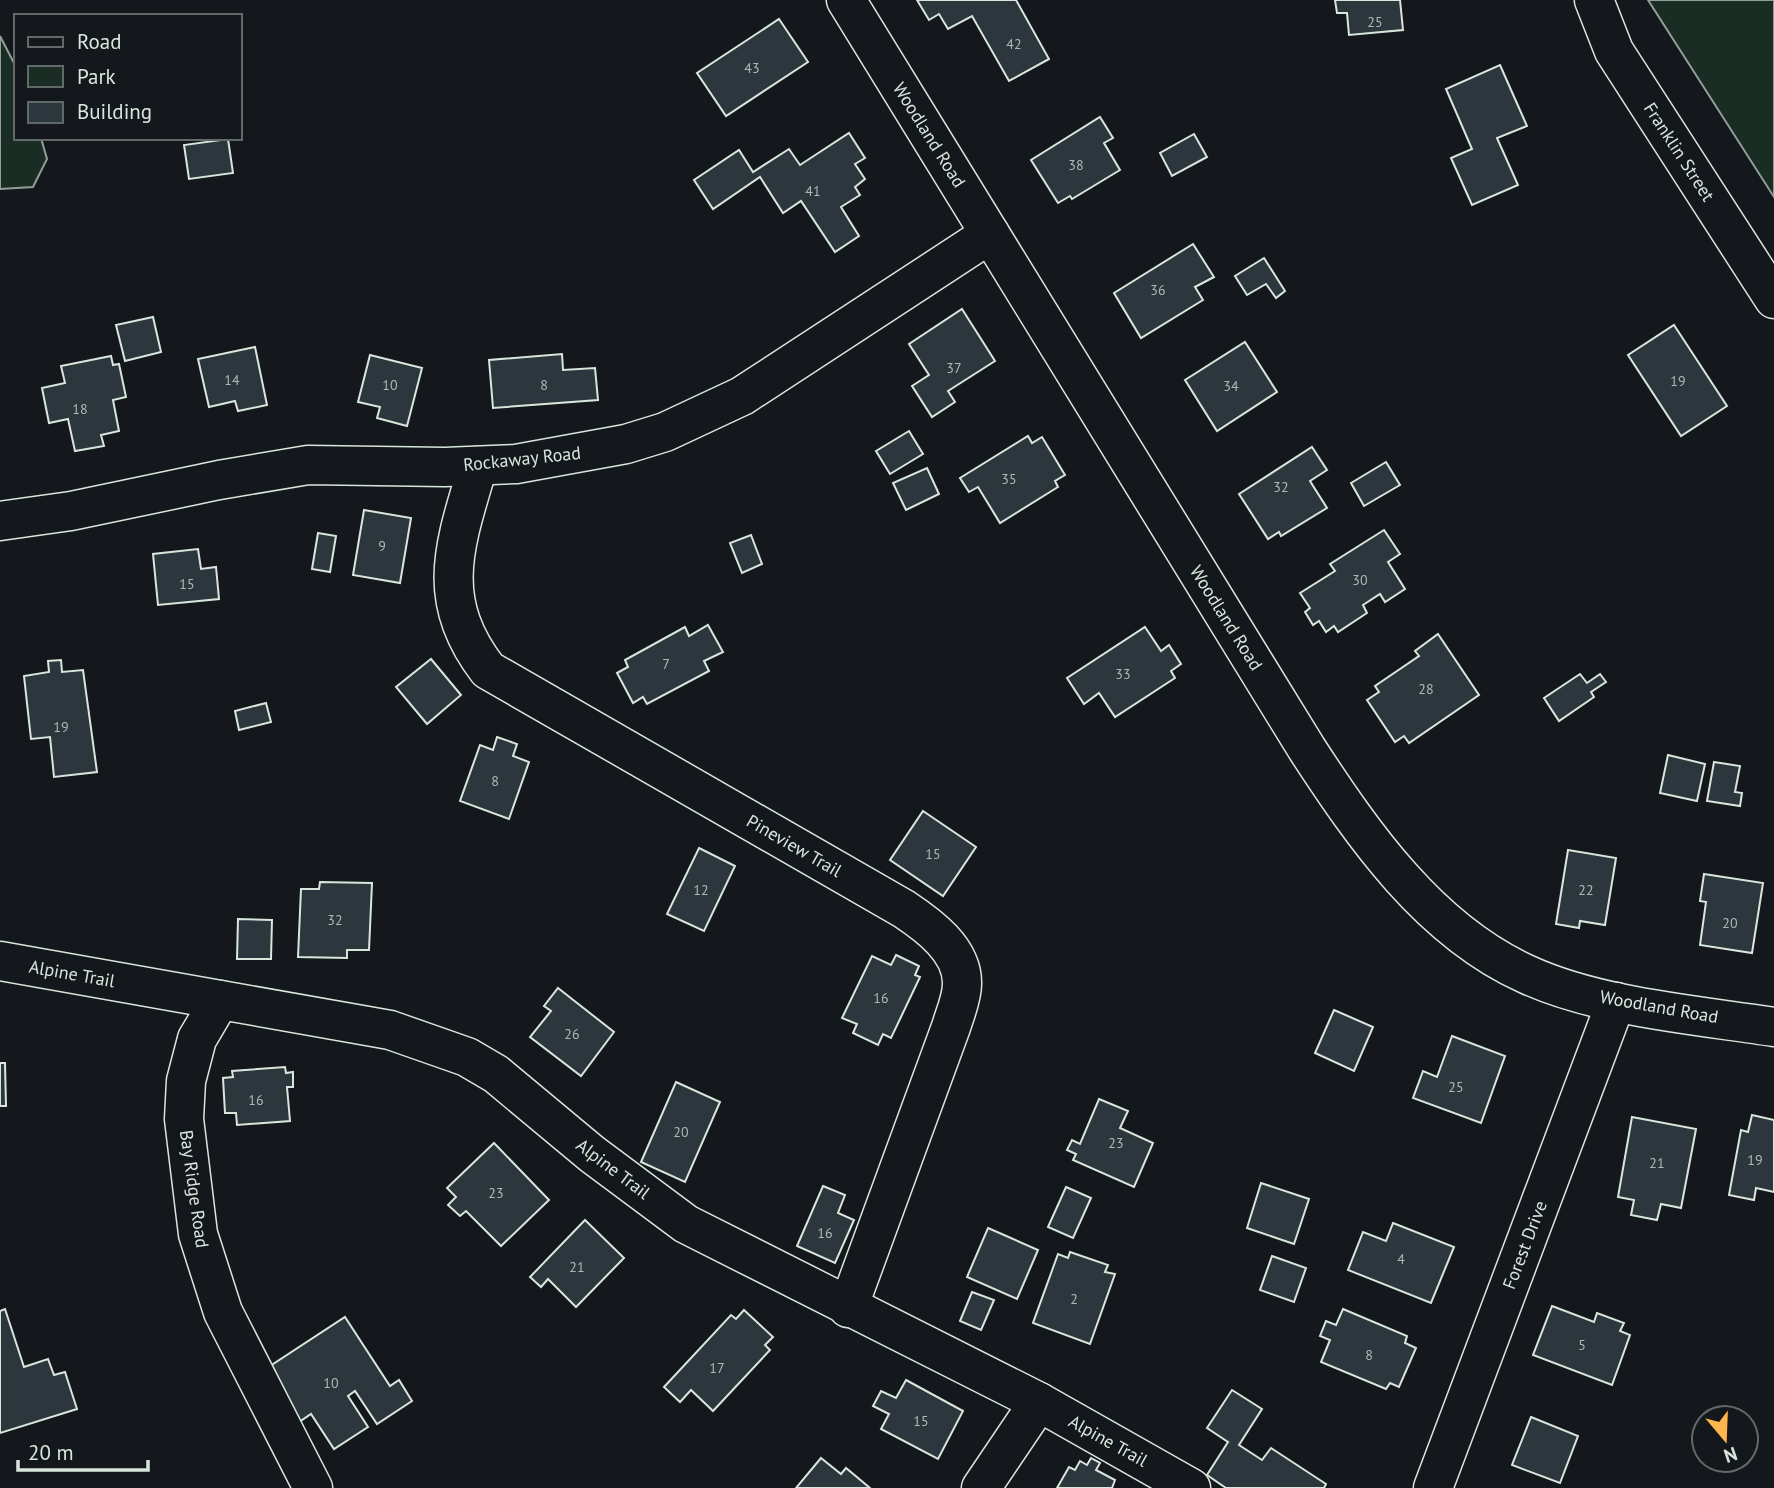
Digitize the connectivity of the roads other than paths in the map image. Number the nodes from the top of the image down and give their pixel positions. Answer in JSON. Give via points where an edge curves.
{"nodes":[{"id":1,"x":846,"y":0,"type":"edge"},
{"id":2,"x":1594,"y":0,"type":"edge"},
{"id":3,"x":990,"y":234,"type":"junction"},
{"id":4,"x":1774,"y":299,"type":"edge"},
{"id":5,"x":478,"y":466,"type":"junction"},
{"id":6,"x":0,"y":521,"type":"edge"},
{"id":7,"x":0,"y":961,"type":"edge"},
{"id":8,"x":220,"y":1000,"type":"junction"},
{"id":9,"x":1616,"y":1002,"type":"junction"},
{"id":10,"x":1774,"y":1027,"type":"edge"},
{"id":11,"x":848,"y":1308,"type":"junction"},
{"id":12,"x":1039,"y":1402,"type":"junction"},
{"id":13,"x":313,"y":1488,"type":"edge"},
{"id":14,"x":981,"y":1488,"type":"edge"},
{"id":15,"x":1191,"y":1488,"type":"edge"},
{"id":16,"x":1433,"y":1488,"type":"edge"}],
"edges":[{"from":1,"to":3,"type":"street","name":"Woodland Road"},
{"from":2,"to":4,"type":"street","name":"Franklin Street","via":[[1614,51]]},
{"from":3,"to":5,"type":"street","name":"Rockaway Road","via":[[742,396],[701,416],[665,432],[591,452]]},
{"from":3,"to":9,"type":"street","name":"Woodland Road","via":[[1307,749],[1374,845],[1443,919],[1483,950],[1526,975]]},
{"from":5,"to":6,"type":"street","name":"Rockaway Road","via":[[308,465]]},
{"from":5,"to":11,"type":"street","name":"Pineview Trail","via":[[456,541],[452,573],[462,628],[488,670],[904,909],[943,941],[957,962],[962,984],[951,1027]]},
{"from":7,"to":8,"type":"street","name":"Alpine Trail"},
{"from":8,"to":11,"type":"street","name":"Alpine Trail","via":[[390,1030],[467,1057],[496,1074],[686,1224]]},
{"from":8,"to":13,"type":"street","name":"Bay Ridge Road","via":[[197,1039],[186,1081],[184,1119],[198,1234],[223,1312]]},
{"from":9,"to":10,"type":"street","name":"Woodland Road"},
{"from":9,"to":16,"type":"street","name":"Forest Drive"},
{"from":11,"to":12,"type":"street","name":"Alpine Trail"},
{"from":12,"to":14,"type":"street"},
{"from":12,"to":15,"type":"street","name":"Alpine Trail"}]}
